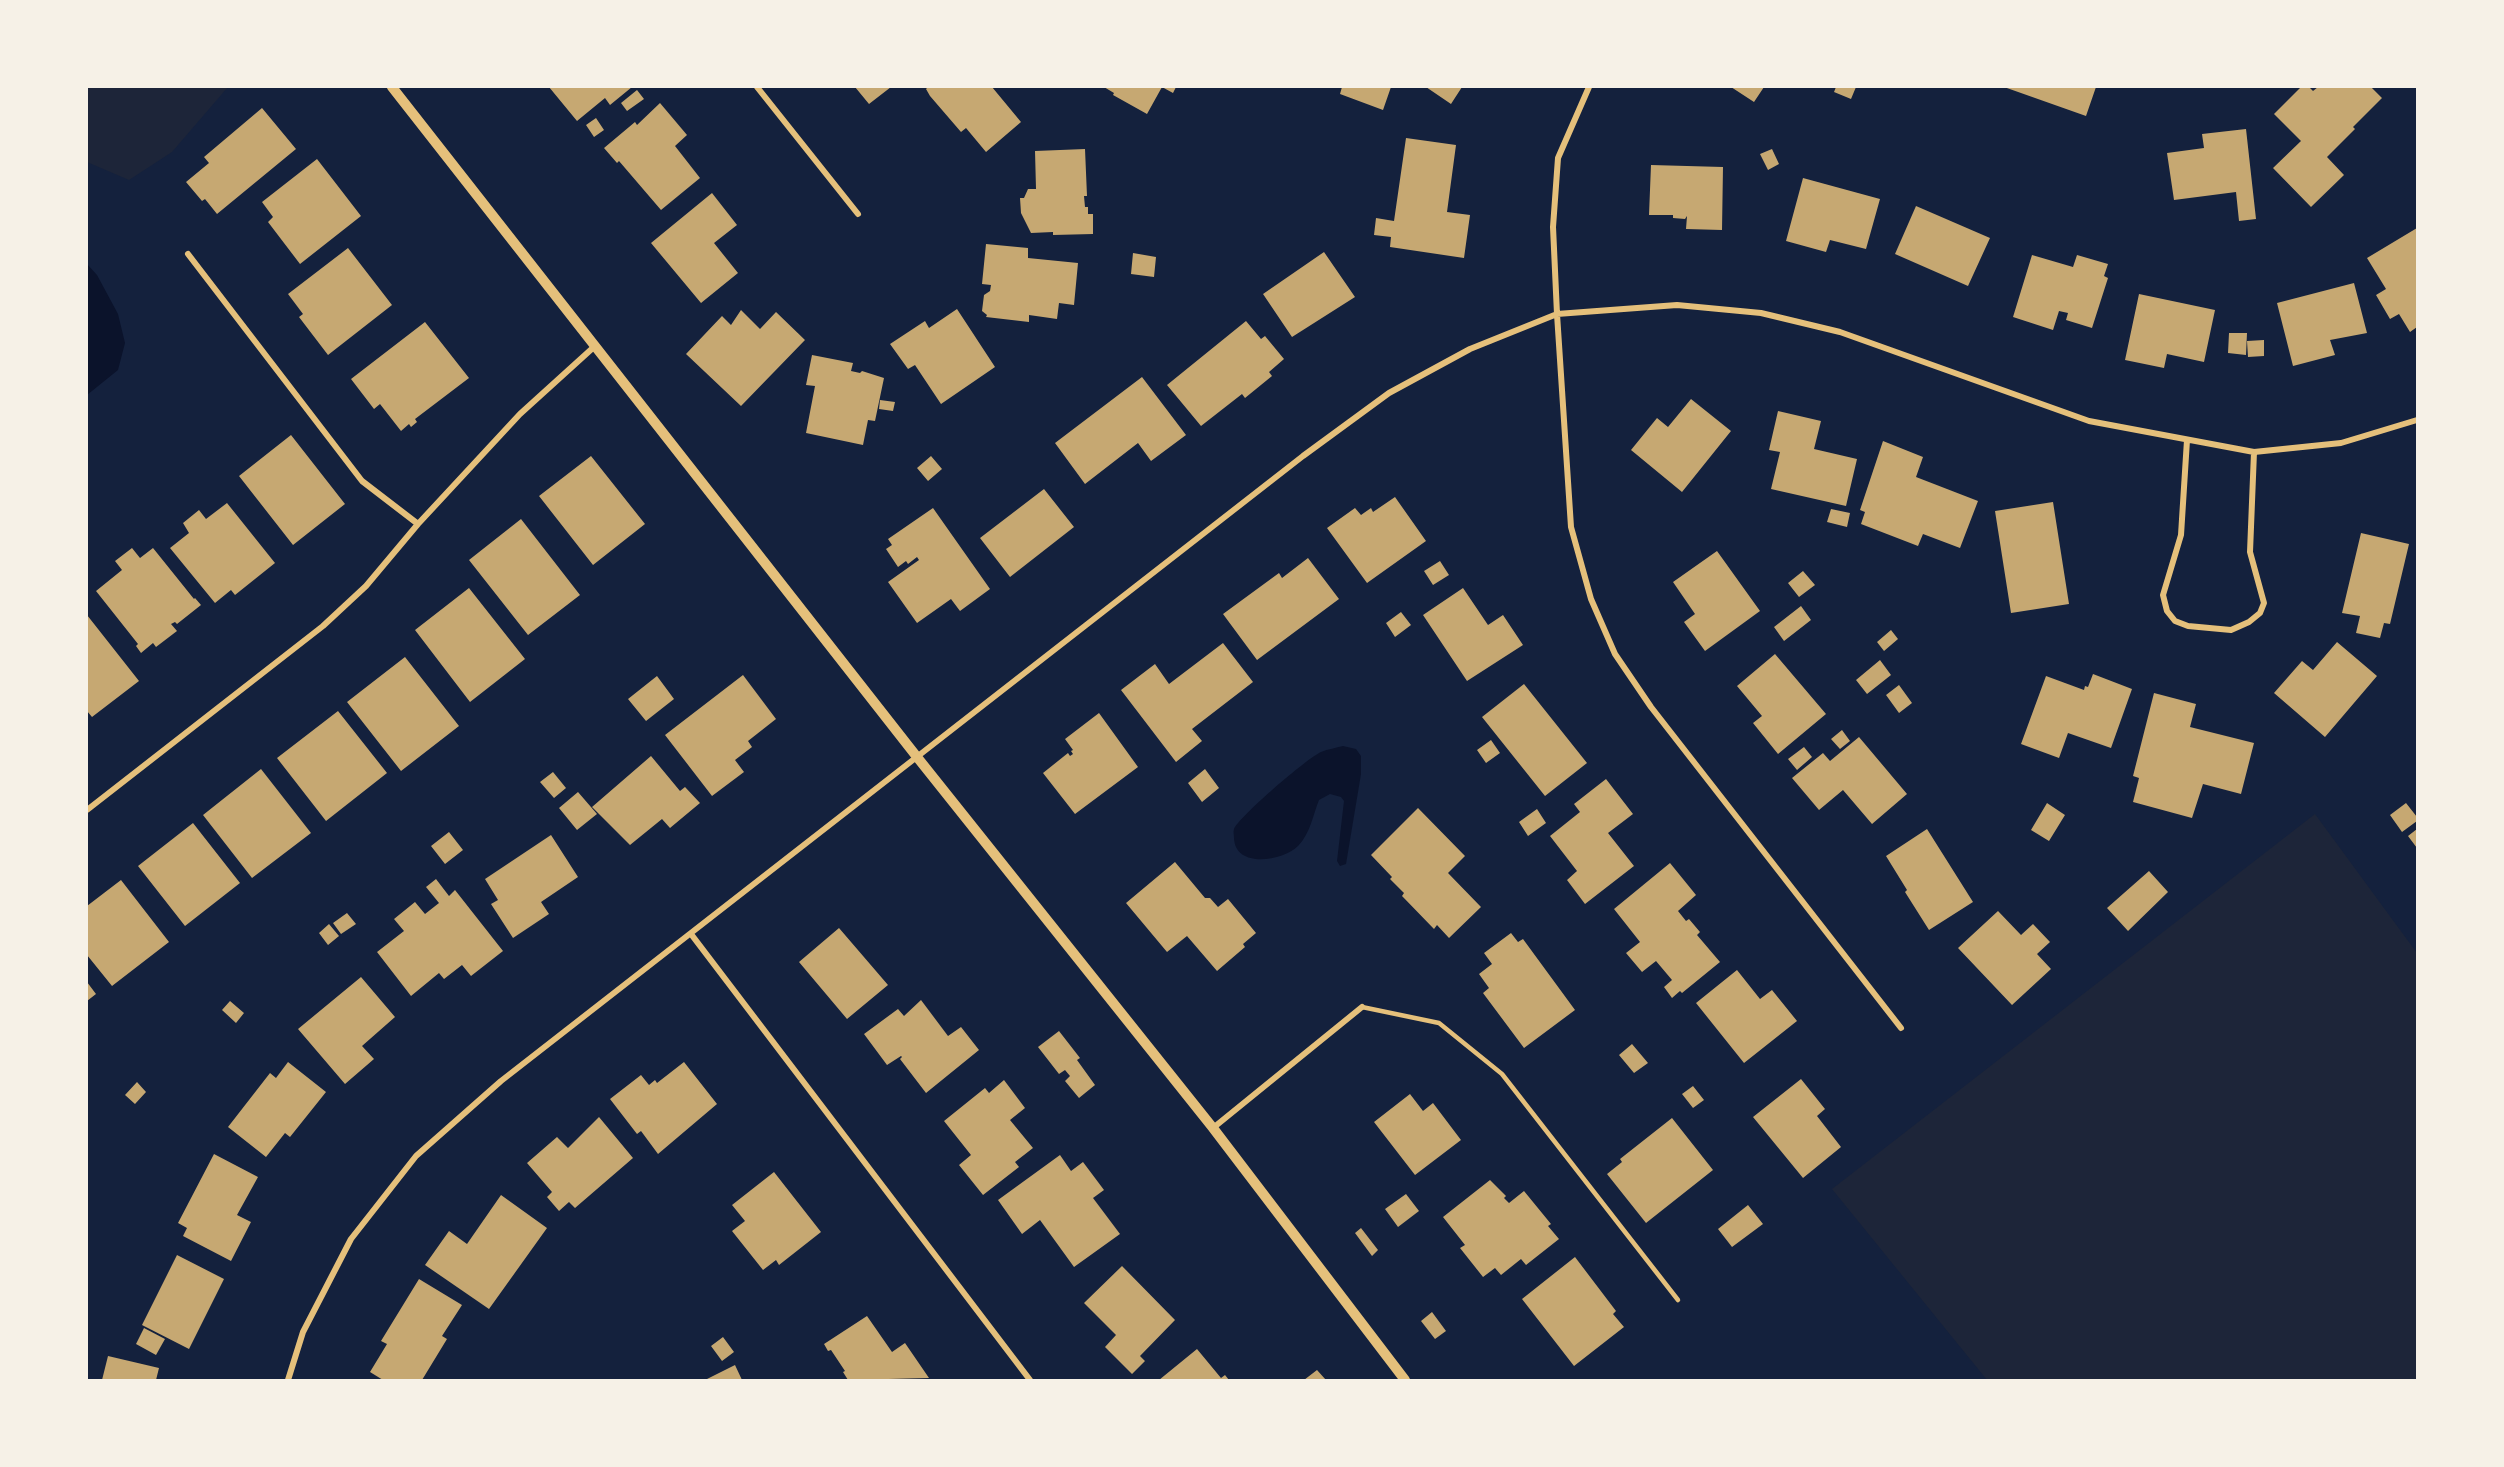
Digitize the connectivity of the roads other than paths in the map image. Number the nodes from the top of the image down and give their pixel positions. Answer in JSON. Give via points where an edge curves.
{"nodes":[{"id":1,"x":392,"y":87,"type":"edge"},
{"id":2,"x":757,"y":87,"type":"edge"},
{"id":3,"x":1589,"y":87,"type":"edge"},
{"id":4,"x":858,"y":214,"type":"dead end"},
{"id":5,"x":188,"y":254,"type":"dead end"},
{"id":6,"x":1557,"y":314,"type":"junction"},
{"id":7,"x":595,"y":346,"type":"junction"},
{"id":8,"x":2417,"y":420,"type":"edge"},
{"id":9,"x":2187,"y":440,"type":"junction"},
{"id":10,"x":2254,"y":452,"type":"junction"},
{"id":11,"x":418,"y":524,"type":"junction"},
{"id":12,"x":917,"y":757,"type":"junction"},
{"id":13,"x":87,"y":810,"type":"edge"},
{"id":14,"x":691,"y":934,"type":"junction"},
{"id":15,"x":1362,"y":1007,"type":"joint"},
{"id":16,"x":1900,"y":1028,"type":"dead end"},
{"id":17,"x":1213,"y":1128,"type":"junction"},
{"id":18,"x":1678,"y":1300,"type":"dead end"},
{"id":19,"x":288,"y":1380,"type":"edge"},
{"id":20,"x":1030,"y":1380,"type":"edge"},
{"id":21,"x":1405,"y":1380,"type":"edge"}],
"edges":[{"from":1,"to":7,"type":"street"},
{"from":2,"to":4,"type":"street"},
{"from":3,"to":6,"type":"street","via":[[1558,158],[1553,226]]},
{"from":5,"to":11,"type":"street","via":[[362,481]]},
{"from":6,"to":9,"type":"street","via":[[1677,305],[1761,313],[1840,332],[2089,421]]},
{"from":6,"to":12,"type":"street","via":[[1470,349],[1389,393]]},
{"from":6,"to":16,"type":"street","via":[[1571,527],[1591,599],[1615,654],[1651,707]]},
{"from":7,"to":11,"type":"street","via":[[520,414]]},
{"from":7,"to":12,"type":"street"},
{"from":8,"to":10,"type":"street","via":[[2341,443]]},
{"from":9,"to":10,"type":"street"},
{"from":9,"to":10,"type":"street","via":[[2181,536],[2163,595],[2175,621],[2188,626],[2231,630],[2260,613],[2264,603],[2250,552]]},
{"from":11,"to":13,"type":"street","via":[[366,586],[323,626]]},
{"from":12,"to":14,"type":"street"},
{"from":12,"to":17,"type":"street"},
{"from":14,"to":19,"type":"street","via":[[501,1081],[416,1156],[351,1239],[303,1332]]},
{"from":14,"to":20,"type":"street"},
{"from":15,"to":17,"type":"street"},
{"from":15,"to":18,"type":"lane","via":[[1439,1023],[1502,1074]]},
{"from":17,"to":21,"type":"street"}]}
